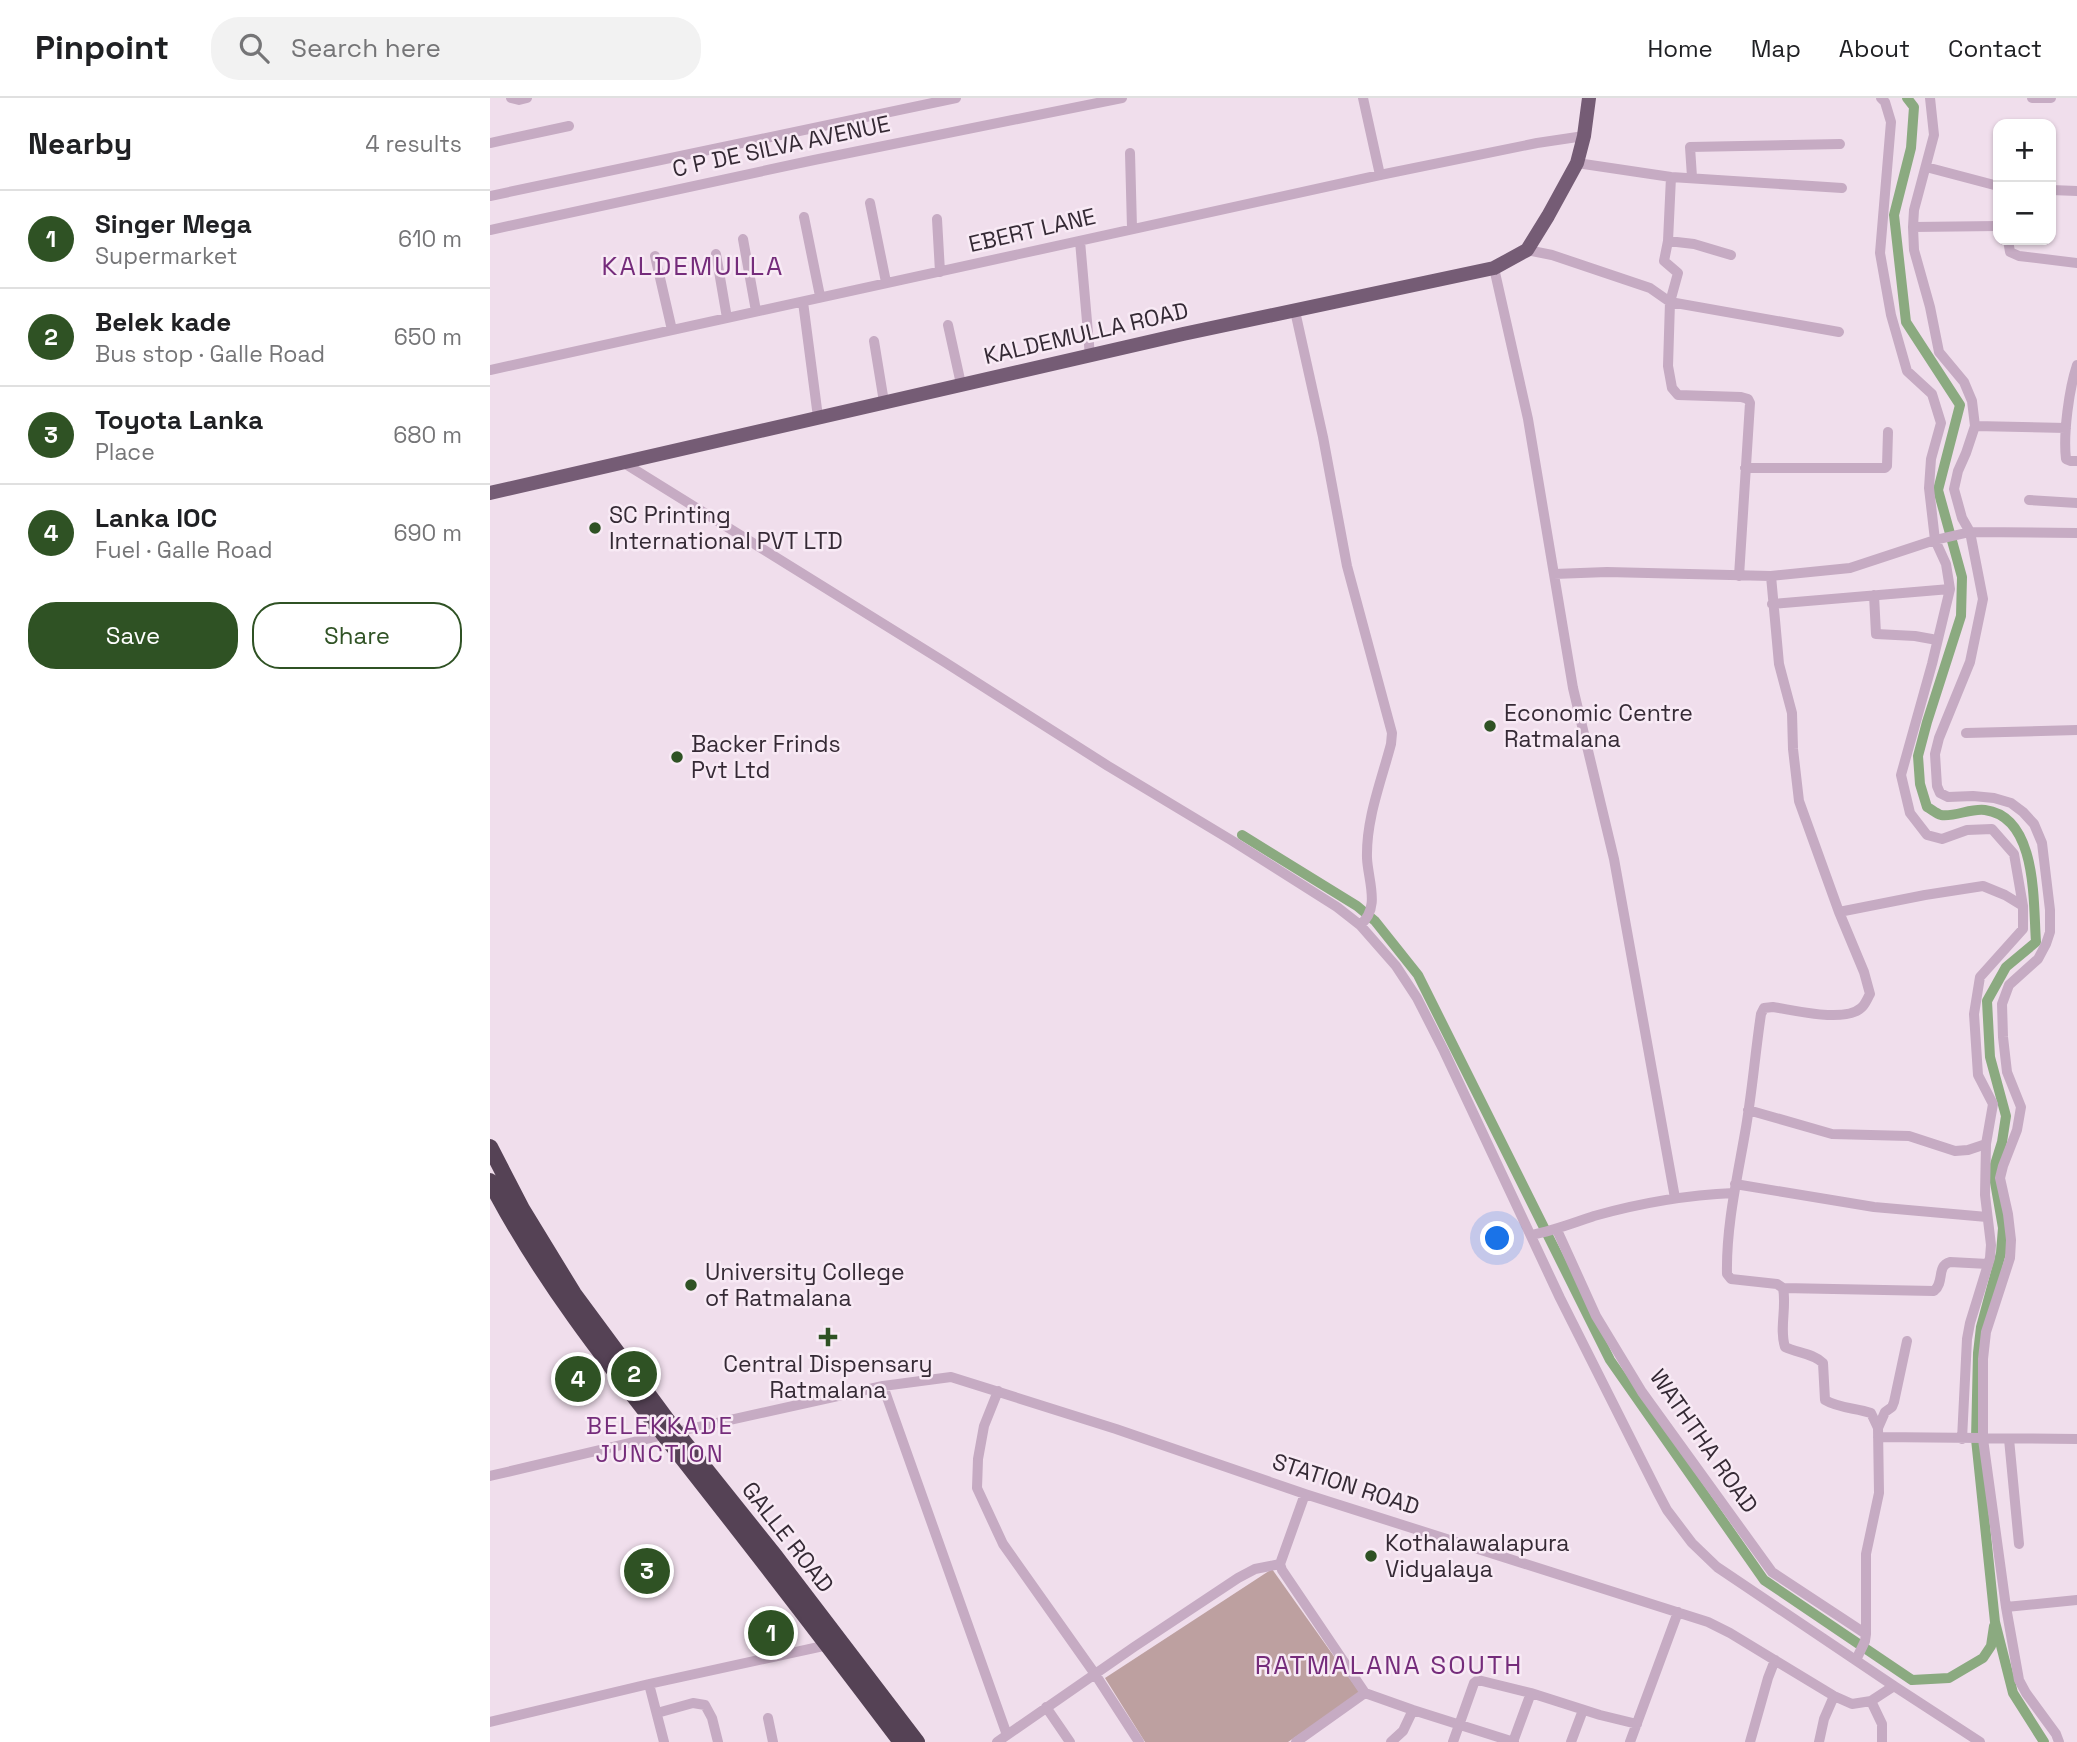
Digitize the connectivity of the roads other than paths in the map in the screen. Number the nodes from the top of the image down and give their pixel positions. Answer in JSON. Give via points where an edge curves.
{"nodes":[{"id":1,"x":511,"y":98,"type":"edge"},
{"id":2,"x":527,"y":98,"type":"edge"},
{"id":3,"x":956,"y":98,"type":"edge"},
{"id":4,"x":1122,"y":98,"type":"edge"},
{"id":5,"x":1363,"y":98,"type":"edge"},
{"id":6,"x":1590,"y":98,"type":"edge"},
{"id":7,"x":1881,"y":98,"type":"edge"},
{"id":8,"x":1930,"y":98,"type":"edge"},
{"id":9,"x":2032,"y":98,"type":"edge"},
{"id":10,"x":2051,"y":98,"type":"edge"},
{"id":11,"x":569,"y":126,"type":"dead end"},
{"id":12,"x":1584,"y":136,"type":"junction"},
{"id":13,"x":490,"y":143,"type":"edge"},
{"id":14,"x":1840,"y":144,"type":"dead end"},
{"id":15,"x":1130,"y":153,"type":"dead end"},
{"id":16,"x":1577,"y":163,"type":"junction"},
{"id":17,"x":1926,"y":167,"type":"junction"},
{"id":18,"x":1380,"y":175,"type":"junction"},
{"id":19,"x":1671,"y":177,"type":"junction"},
{"id":20,"x":1692,"y":177,"type":"junction"},
{"id":21,"x":1993,"y":185,"type":"edge"},
{"id":22,"x":1842,"y":188,"type":"dead end"},
{"id":23,"x":2056,"y":190,"type":"edge"},
{"id":24,"x":2077,"y":191,"type":"edge"},
{"id":25,"x":490,"y":196,"type":"edge"},
{"id":26,"x":870,"y":203,"type":"dead end"},
{"id":27,"x":804,"y":217,"type":"dead end"},
{"id":28,"x":937,"y":219,"type":"dead end"},
{"id":29,"x":1993,"y":226,"type":"edge"},
{"id":30,"x":1913,"y":227,"type":"junction"},
{"id":31,"x":1132,"y":229,"type":"junction"},
{"id":32,"x":490,"y":230,"type":"edge"},
{"id":33,"x":743,"y":239,"type":"dead end"},
{"id":34,"x":1080,"y":241,"type":"junction"},
{"id":35,"x":1668,"y":241,"type":"junction"},
{"id":36,"x":2009,"y":245,"type":"edge"},
{"id":37,"x":1527,"y":250,"type":"junction"},
{"id":38,"x":716,"y":254,"type":"dead end"},
{"id":39,"x":1731,"y":255,"type":"dead end"},
{"id":40,"x":655,"y":256,"type":"dead end"},
{"id":41,"x":2077,"y":263,"type":"edge"},
{"id":42,"x":1494,"y":268,"type":"junction"},
{"id":43,"x":940,"y":272,"type":"junction"},
{"id":44,"x":886,"y":282,"type":"junction"},
{"id":45,"x":820,"y":296,"type":"junction"},
{"id":46,"x":803,"y":302,"type":"junction"},
{"id":47,"x":1670,"y":302,"type":"junction"},
{"id":48,"x":1295,"y":311,"type":"junction"},
{"id":49,"x":756,"y":312,"type":"junction"},
{"id":50,"x":727,"y":318,"type":"junction"},
{"id":51,"x":948,"y":325,"type":"dead end"},
{"id":52,"x":673,"y":330,"type":"junction"},
{"id":53,"x":1839,"y":332,"type":"dead end"},
{"id":54,"x":874,"y":341,"type":"dead end"},
{"id":55,"x":1090,"y":356,"type":"junction"},
{"id":56,"x":2077,"y":365,"type":"edge"},
{"id":57,"x":490,"y":370,"type":"edge"},
{"id":58,"x":961,"y":384,"type":"junction"},
{"id":59,"x":884,"y":402,"type":"junction"},
{"id":60,"x":818,"y":417,"type":"junction"},
{"id":61,"x":1975,"y":426,"type":"junction"},
{"id":62,"x":2066,"y":428,"type":"junction"},
{"id":63,"x":1888,"y":432,"type":"dead end"},
{"id":64,"x":2077,"y":461,"type":"edge"},
{"id":65,"x":624,"y":463,"type":"junction"},
{"id":66,"x":1745,"y":468,"type":"junction"},
{"id":67,"x":490,"y":494,"type":"edge"},
{"id":68,"x":2029,"y":500,"type":"dead end"},
{"id":69,"x":2077,"y":503,"type":"edge"},
{"id":70,"x":1969,"y":532,"type":"junction"},
{"id":71,"x":2077,"y":533,"type":"edge"},
{"id":72,"x":1937,"y":540,"type":"junction"},
{"id":73,"x":1553,"y":574,"type":"junction"},
{"id":74,"x":1739,"y":576,"type":"junction"},
{"id":75,"x":1771,"y":576,"type":"junction"},
{"id":76,"x":1950,"y":589,"type":"junction"},
{"id":77,"x":1874,"y":595,"type":"junction"},
{"id":78,"x":1772,"y":604,"type":"junction"},
{"id":79,"x":1937,"y":640,"type":"junction"},
{"id":80,"x":2077,"y":730,"type":"edge"},
{"id":81,"x":1966,"y":733,"type":"dead end"},
{"id":82,"x":2023,"y":906,"type":"junction"},
{"id":83,"x":1839,"y":912,"type":"junction"},
{"id":84,"x":1366,"y":919,"type":"junction"},
{"id":85,"x":1748,"y":1110,"type":"junction"},
{"id":86,"x":1986,"y":1144,"type":"junction"},
{"id":87,"x":490,"y":1147,"type":"edge"},
{"id":88,"x":490,"y":1181,"type":"edge"},
{"id":89,"x":1735,"y":1189,"type":"junction"},
{"id":90,"x":1675,"y":1198,"type":"junction"},
{"id":91,"x":1987,"y":1217,"type":"junction"},
{"id":92,"x":1546,"y":1232,"type":"junction"},
{"id":93,"x":1988,"y":1264,"type":"junction"},
{"id":94,"x":1783,"y":1288,"type":"junction"},
{"id":95,"x":1907,"y":1341,"type":"dead end"},
{"id":96,"x":883,"y":1386,"type":"junction"},
{"id":97,"x":998,"y":1391,"type":"junction"},
{"id":98,"x":1878,"y":1432,"type":"junction"},
{"id":99,"x":670,"y":1434,"type":"junction"},
{"id":100,"x":1965,"y":1439,"type":"junction"},
{"id":101,"x":1983,"y":1439,"type":"junction"},
{"id":102,"x":2010,"y":1439,"type":"junction"},
{"id":103,"x":2077,"y":1439,"type":"edge"},
{"id":104,"x":490,"y":1476,"type":"edge"},
{"id":105,"x":1305,"y":1494,"type":"junction"},
{"id":106,"x":2019,"y":1544,"type":"dead end"},
{"id":107,"x":1280,"y":1564,"type":"junction"},
{"id":108,"x":2077,"y":1600,"type":"edge"},
{"id":109,"x":2006,"y":1607,"type":"junction"},
{"id":110,"x":1678,"y":1612,"type":"junction"},
{"id":111,"x":1866,"y":1638,"type":"junction"},
{"id":112,"x":828,"y":1645,"type":"junction"},
{"id":113,"x":1858,"y":1656,"type":"junction"},
{"id":114,"x":1774,"y":1660,"type":"junction"},
{"id":115,"x":1095,"y":1674,"type":"junction"},
{"id":116,"x":649,"y":1684,"type":"junction"},
{"id":117,"x":1894,"y":1686,"type":"junction"},
{"id":118,"x":1365,"y":1693,"type":"junction"},
{"id":119,"x":1531,"y":1693,"type":"junction"},
{"id":120,"x":1834,"y":1696,"type":"junction"},
{"id":121,"x":1871,"y":1701,"type":"junction"},
{"id":122,"x":1046,"y":1707,"type":"junction"},
{"id":123,"x":1413,"y":1710,"type":"junction"},
{"id":124,"x":1583,"y":1710,"type":"junction"},
{"id":125,"x":657,"y":1713,"type":"junction"},
{"id":126,"x":768,"y":1718,"type":"dead end"},
{"id":127,"x":490,"y":1722,"type":"edge"},
{"id":128,"x":1637,"y":1724,"type":"junction"},
{"id":129,"x":1458,"y":1725,"type":"junction"},
{"id":130,"x":1002,"y":1740,"type":"edge"},
{"id":131,"x":664,"y":1742,"type":"edge"},
{"id":132,"x":718,"y":1742,"type":"edge"},
{"id":133,"x":773,"y":1742,"type":"edge"},
{"id":134,"x":901,"y":1742,"type":"edge"},
{"id":135,"x":917,"y":1742,"type":"edge"},
{"id":136,"x":1069,"y":1742,"type":"edge"},
{"id":137,"x":1139,"y":1742,"type":"edge"},
{"id":138,"x":1296,"y":1742,"type":"edge"},
{"id":139,"x":1391,"y":1742,"type":"edge"},
{"id":140,"x":1453,"y":1742,"type":"edge"},
{"id":141,"x":1513,"y":1742,"type":"edge"},
{"id":142,"x":1571,"y":1742,"type":"edge"},
{"id":143,"x":1630,"y":1742,"type":"edge"},
{"id":144,"x":1750,"y":1742,"type":"edge"},
{"id":145,"x":1819,"y":1742,"type":"edge"},
{"id":146,"x":1882,"y":1742,"type":"edge"},
{"id":147,"x":1980,"y":1742,"type":"edge"},
{"id":148,"x":2059,"y":1742,"type":"edge"}],
"edges":[{"from":1,"to":2,"type":"street"},
{"from":3,"to":25,"type":"street"},
{"from":4,"to":32,"type":"street","name":"C P DE SILVA AVENUE"},
{"from":5,"to":18,"type":"street"},
{"from":6,"to":12,"type":"main road"},
{"from":7,"to":72,"type":"street","via":[[1891,122],[1880,253],[1907,371],[1932,394],[1941,423],[1929,488]]},
{"from":8,"to":17,"type":"street","via":[[1934,135]]},
{"from":9,"to":10,"type":"street"},
{"from":11,"to":13,"type":"street"},
{"from":12,"to":16,"type":"main road"},
{"from":12,"to":18,"type":"street","name":"EBERT LANE"},
{"from":14,"to":20,"type":"street","via":[[1690,146]]},
{"from":15,"to":31,"type":"street"},
{"from":16,"to":19,"type":"street"},
{"from":16,"to":37,"type":"main road"},
{"from":17,"to":21,"type":"street"},
{"from":17,"to":30,"type":"street"},
{"from":18,"to":31,"type":"street","name":"EBERT LANE"},
{"from":19,"to":20,"type":"street"},
{"from":19,"to":35,"type":"street"},
{"from":20,"to":22,"type":"street"},
{"from":23,"to":24,"type":"street"},
{"from":26,"to":44,"type":"street"},
{"from":27,"to":45,"type":"street"},
{"from":28,"to":43,"type":"street"},
{"from":29,"to":30,"type":"street"},
{"from":30,"to":61,"type":"street","via":[[1914,250],[1939,352],[1964,382]]},
{"from":31,"to":34,"type":"street","name":"EBERT LANE"},
{"from":33,"to":49,"type":"street"},
{"from":34,"to":43,"type":"street","name":"EBERT LANE"},
{"from":34,"to":55,"type":"street"},
{"from":35,"to":39,"type":"street"},
{"from":35,"to":47,"type":"street","via":[[1664,261],[1678,273]]},
{"from":36,"to":41,"type":"street","via":[[2014,255]]},
{"from":37,"to":42,"type":"main road","name":"KALDEMULLA ROAD"},
{"from":37,"to":47,"type":"street","via":[[1650,288]]},
{"from":38,"to":50,"type":"street"},
{"from":40,"to":52,"type":"street"},
{"from":42,"to":48,"type":"main road","name":"KALDEMULLA ROAD"},
{"from":42,"to":73,"type":"street","via":[[1528,419]]},
{"from":43,"to":44,"type":"street","name":"EBERT LANE"},
{"from":44,"to":45,"type":"street","name":"EBERT LANE"},
{"from":45,"to":46,"type":"street","name":"EBERT LANE"},
{"from":46,"to":49,"type":"street","name":"EBERT LANE"},
{"from":46,"to":60,"type":"street"},
{"from":47,"to":53,"type":"street"},
{"from":47,"to":66,"type":"street","via":[[1672,388],[1678,395],[1748,399]]},
{"from":48,"to":55,"type":"main road","name":"KALDEMULLA ROAD"},
{"from":48,"to":84,"type":"street","via":[[1347,566],[1392,733],[1368,841]]},
{"from":49,"to":50,"type":"street","name":"EBERT LANE"},
{"from":50,"to":52,"type":"street","name":"EBERT LANE"},
{"from":51,"to":58,"type":"street"},
{"from":52,"to":57,"type":"street","name":"EBERT LANE"},
{"from":54,"to":59,"type":"street"},
{"from":55,"to":58,"type":"main road","name":"KALDEMULLA ROAD"},
{"from":56,"to":62,"type":"street"},
{"from":58,"to":59,"type":"main road","name":"KALDEMULLA ROAD"},
{"from":59,"to":60,"type":"main road","name":"KALDEMULLA ROAD"},
{"from":60,"to":65,"type":"main road","name":"KALDEMULLA ROAD"},
{"from":61,"to":62,"type":"street"},
{"from":61,"to":70,"type":"street","via":[[1954,489]]},
{"from":62,"to":64,"type":"street","via":[[2066,459]]},
{"from":63,"to":66,"type":"street","via":[[1885,468]]},
{"from":65,"to":67,"type":"main road","name":"KALDEMULLA ROAD"},
{"from":65,"to":84,"type":"street","via":[[1337,908]]},
{"from":66,"to":74,"type":"street"},
{"from":68,"to":69,"type":"street"},
{"from":70,"to":71,"type":"street"},
{"from":70,"to":72,"type":"street"},
{"from":70,"to":101,"type":"street","via":[[1982,610],[1970,662],[1939,738],[1937,786],[1948,797],[2011,803],[2034,824],[2042,843],[2051,918],[2038,959],[2009,985],[2002,1004],[2007,1072],[2021,1107],[2000,1178],[2010,1258],[1986,1332]]},
{"from":72,"to":75,"type":"street","via":[[1850,568]]},
{"from":72,"to":76,"type":"street"},
{"from":73,"to":74,"type":"street"},
{"from":73,"to":90,"type":"street","via":[[1573,688],[1614,859]]},
{"from":74,"to":75,"type":"street"},
{"from":75,"to":78,"type":"street"},
{"from":76,"to":77,"type":"street"},
{"from":76,"to":79,"type":"street"},
{"from":77,"to":78,"type":"street"},
{"from":77,"to":79,"type":"street","via":[[1876,634]]},
{"from":78,"to":83,"type":"street","via":[[1779,664],[1792,713],[1799,801]]},
{"from":79,"to":82,"type":"street","via":[[1901,775],[1910,813],[1927,835],[1942,839],[1967,830],[1992,829],[2014,854]]},
{"from":80,"to":81,"type":"street"},
{"from":82,"to":83,"type":"street","via":[[1983,886]]},
{"from":82,"to":86,"type":"street","via":[[2024,929],[1980,976],[1974,1014],[1978,1075],[1993,1104]]},
{"from":83,"to":85,"type":"street","via":[[1870,994],[1863,1007],[1852,1013],[1764,1008]]},
{"from":84,"to":92,"type":"street","via":[[1417,998]]},
{"from":85,"to":86,"type":"street","via":[[1832,1134],[1909,1136],[1955,1151]]},
{"from":85,"to":89,"type":"street"},
{"from":86,"to":91,"type":"street"},
{"from":87,"to":99,"type":"highway","name":"GALLE ROAD","via":[[563,1277]]},
{"from":88,"to":99,"type":"highway","name":"GALLE ROAD","via":[[564,1302]]},
{"from":89,"to":90,"type":"street"},
{"from":89,"to":91,"type":"street"},
{"from":89,"to":94,"type":"street","via":[[1727,1274],[1731,1279]]},
{"from":90,"to":92,"type":"street"},
{"from":91,"to":93,"type":"street"},
{"from":92,"to":111,"type":"street","name":"WATHTHA ROAD","via":[[1642,1392],[1772,1572]]},
{"from":92,"to":113,"type":"street","via":[[1631,1440],[1667,1510],[1717,1567]]},
{"from":93,"to":94,"type":"street","via":[[1945,1263],[1934,1291]]},
{"from":93,"to":100,"type":"street","via":[[1967,1339]]},
{"from":94,"to":98,"type":"street","via":[[1785,1346],[1818,1357],[1823,1363],[1825,1400],[1871,1413]]},
{"from":95,"to":98,"type":"street","via":[[1894,1402]]},
{"from":96,"to":97,"type":"street","name":"STATION ROAD","via":[[951,1377]]},
{"from":96,"to":99,"type":"street","name":"STATION ROAD"},
{"from":96,"to":130,"type":"street"},
{"from":97,"to":105,"type":"street","name":"STATION ROAD"},
{"from":97,"to":115,"type":"street","via":[[984,1426],[977,1488],[1003,1544]]},
{"from":98,"to":100,"type":"street"},
{"from":98,"to":111,"type":"street","via":[[1879,1493],[1866,1554]]},
{"from":99,"to":104,"type":"street","name":"STATION ROAD"},
{"from":99,"to":112,"type":"highway","name":"GALLE ROAD"},
{"from":99,"to":135,"type":"highway","name":"GALLE ROAD","via":[[800,1587]]},
{"from":100,"to":101,"type":"street"},
{"from":101,"to":102,"type":"street"},
{"from":101,"to":109,"type":"street"},
{"from":102,"to":103,"type":"street"},
{"from":102,"to":106,"type":"street"},
{"from":105,"to":107,"type":"street"},
{"from":105,"to":110,"type":"street","name":"STATION ROAD"},
{"from":107,"to":115,"type":"street","via":[[1238,1578]]},
{"from":107,"to":118,"type":"street"},
{"from":108,"to":109,"type":"street"},
{"from":109,"to":148,"type":"street","via":[[2019,1679]]},
{"from":110,"to":114,"type":"street","name":"STATION ROAD","via":[[1730,1633]]},
{"from":110,"to":128,"type":"street"},
{"from":111,"to":113,"type":"street"},
{"from":112,"to":116,"type":"street"},
{"from":112,"to":134,"type":"highway","name":"GALLE ROAD"},
{"from":113,"to":117,"type":"street"},
{"from":114,"to":120,"type":"street","name":"STATION ROAD"},
{"from":114,"to":144,"type":"street"},
{"from":115,"to":122,"type":"street"},
{"from":115,"to":137,"type":"street"},
{"from":116,"to":125,"type":"street"},
{"from":116,"to":127,"type":"street"},
{"from":117,"to":121,"type":"street"},
{"from":117,"to":147,"type":"street"},
{"from":118,"to":123,"type":"street"},
{"from":118,"to":138,"type":"street"},
{"from":119,"to":124,"type":"street"},
{"from":119,"to":129,"type":"street","via":[[1478,1680]]},
{"from":119,"to":141,"type":"street"},
{"from":120,"to":121,"type":"street","name":"STATION ROAD","via":[[1852,1704]]},
{"from":120,"to":145,"type":"street"},
{"from":121,"to":146,"type":"street","via":[[1882,1724]]},
{"from":122,"to":130,"type":"street"},
{"from":122,"to":136,"type":"street"},
{"from":123,"to":129,"type":"street"},
{"from":123,"to":139,"type":"street","via":[[1403,1731]]},
{"from":124,"to":128,"type":"street"},
{"from":124,"to":142,"type":"street"},
{"from":125,"to":131,"type":"street"},
{"from":125,"to":132,"type":"street","via":[[692,1703],[705,1705]]},
{"from":126,"to":133,"type":"street"},
{"from":128,"to":143,"type":"street"},
{"from":129,"to":140,"type":"street"},
{"from":129,"to":141,"type":"street"}]}
